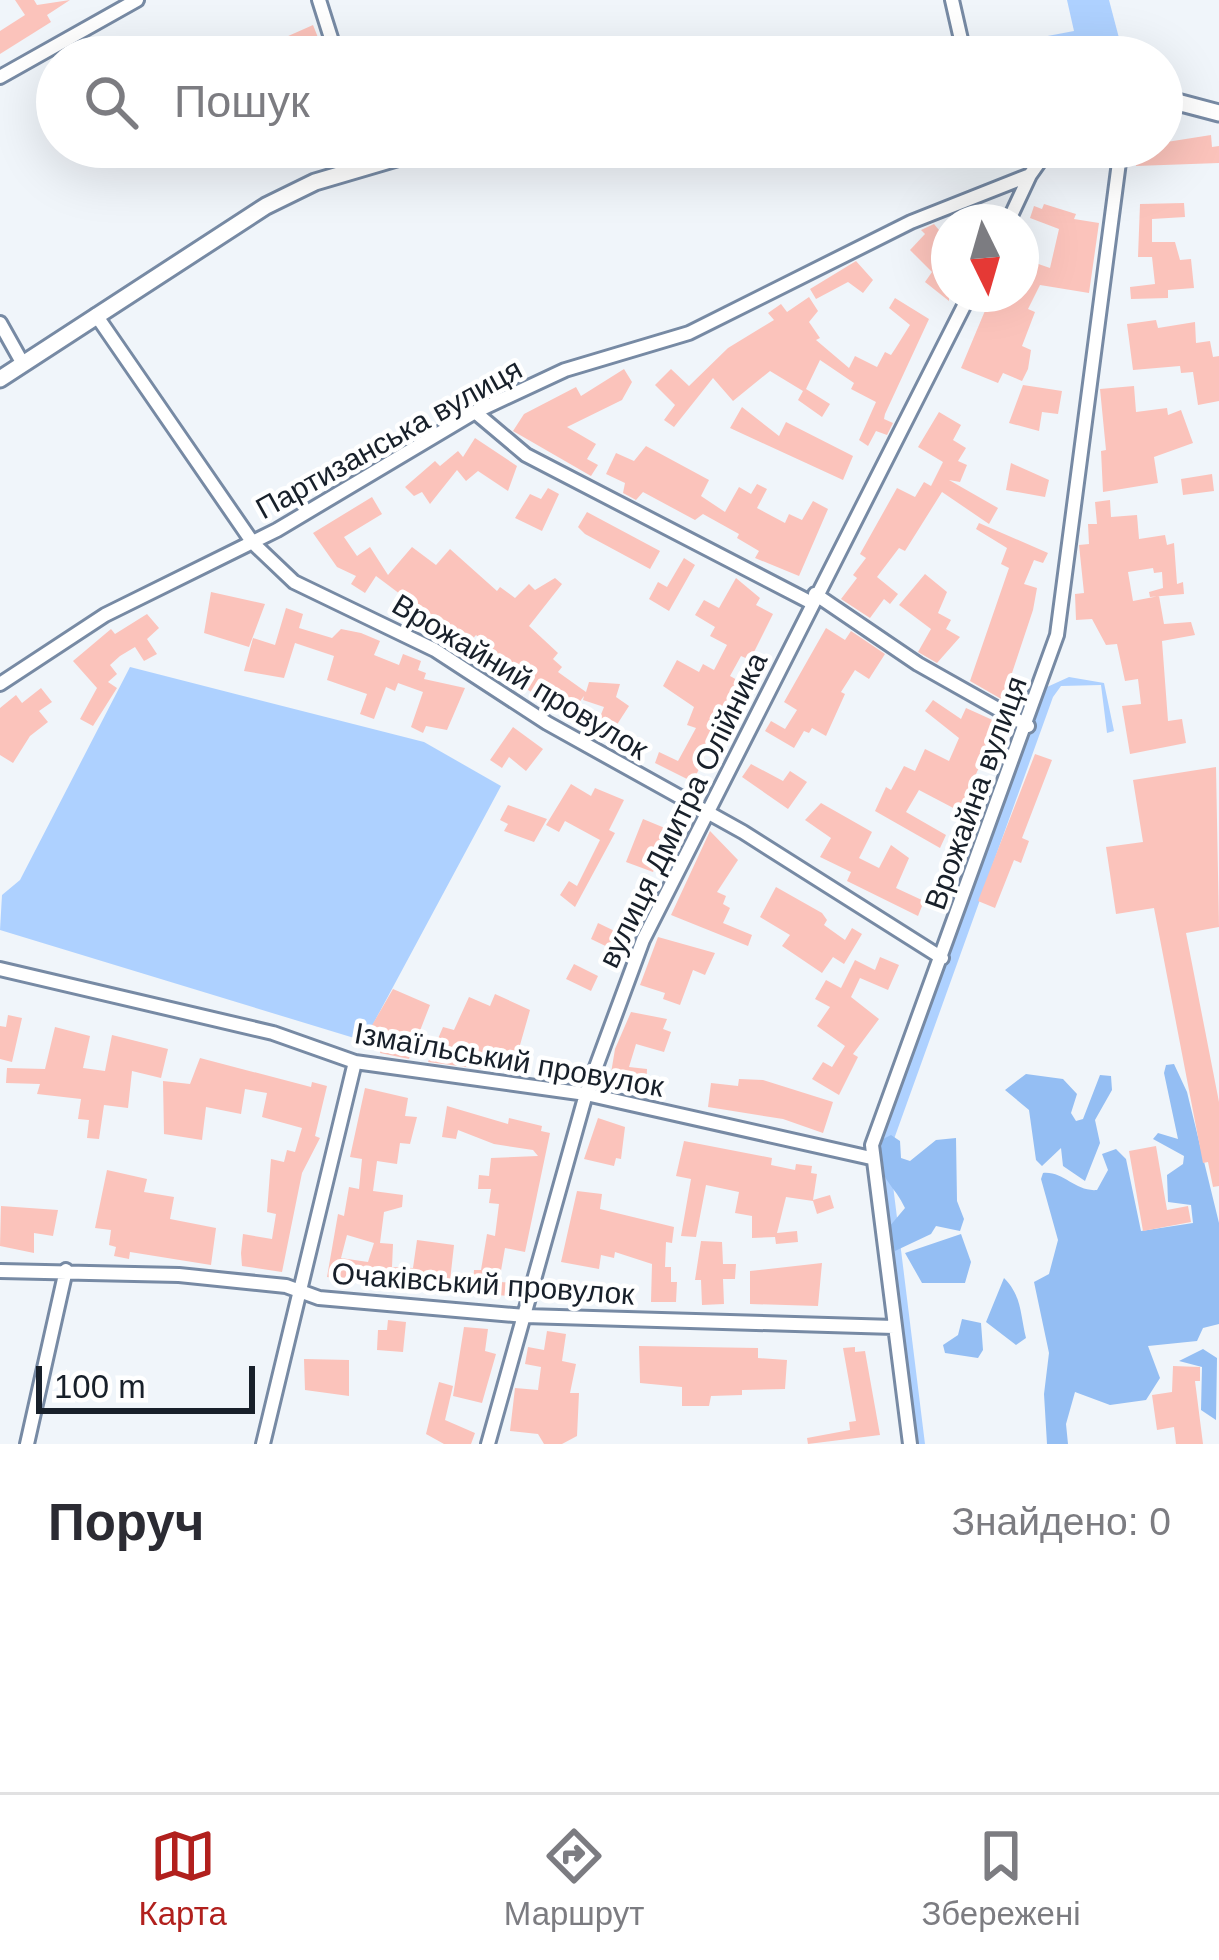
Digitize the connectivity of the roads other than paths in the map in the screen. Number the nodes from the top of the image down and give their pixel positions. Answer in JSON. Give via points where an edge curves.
{"nodes":[{"id":1,"x":137,"y":0,"type":"edge"},
{"id":2,"x":320,"y":0,"type":"edge"},
{"id":3,"x":952,"y":0,"type":"edge"},
{"id":4,"x":73,"y":36,"type":"edge"},
{"id":5,"x":331,"y":36,"type":"edge"},
{"id":6,"x":960,"y":36,"type":"edge"},
{"id":7,"x":36,"y":57,"type":"edge"},
{"id":8,"x":0,"y":77,"type":"edge"},
{"id":9,"x":1183,"y":104,"type":"edge"},
{"id":10,"x":1219,"y":113,"type":"edge"},
{"id":11,"x":360,"y":168,"type":"edge"},
{"id":12,"x":1035,"y":168,"type":"edge"},
{"id":13,"x":1118,"y":168,"type":"edge"},
{"id":14,"x":1030,"y":175,"type":"junction"},
{"id":15,"x":1016,"y":204,"type":"edge"},
{"id":16,"x":961,"y":312,"type":"edge"},
{"id":17,"x":96,"y":315,"type":"junction"},
{"id":18,"x":0,"y":323,"type":"edge"},
{"id":19,"x":23,"y":364,"type":"junction"},
{"id":20,"x":0,"y":380,"type":"edge"},
{"id":21,"x":475,"y":412,"type":"junction"},
{"id":22,"x":253,"y":543,"type":"junction"},
{"id":23,"x":812,"y":598,"type":"junction"},
{"id":24,"x":0,"y":683,"type":"edge"},
{"id":25,"x":1028,"y":726,"type":"junction"},
{"id":26,"x":704,"y":811,"type":"junction"},
{"id":27,"x":942,"y":958,"type":"junction"},
{"id":28,"x":0,"y":969,"type":"edge"},
{"id":29,"x":355,"y":1062,"type":"junction"},
{"id":30,"x":586,"y":1094,"type":"junction"},
{"id":31,"x":871,"y":1158,"type":"junction"},
{"id":32,"x":66,"y":1270,"type":"junction"},
{"id":33,"x":0,"y":1271,"type":"edge"},
{"id":34,"x":302,"y":1291,"type":"junction"},
{"id":35,"x":525,"y":1316,"type":"junction"},
{"id":36,"x":894,"y":1327,"type":"junction"},
{"id":37,"x":27,"y":1444,"type":"edge"},
{"id":38,"x":263,"y":1444,"type":"edge"},
{"id":39,"x":488,"y":1444,"type":"edge"},
{"id":40,"x":910,"y":1444,"type":"edge"}],
"edges":[{"from":1,"to":4,"type":"street"},
{"from":2,"to":5,"type":"street"},
{"from":3,"to":6,"type":"street"},
{"from":7,"to":8,"type":"street"},
{"from":9,"to":10,"type":"street"},
{"from":11,"to":17,"type":"street","via":[[266,206]]},
{"from":12,"to":14,"type":"street","name":"Партизанська вулиця"},
{"from":13,"to":25,"type":"street","name":"Врожайна вулиця","via":[[1057,634]]},
{"from":14,"to":15,"type":"street"},
{"from":14,"to":21,"type":"street","name":"Партизанська вулиця","via":[[910,222],[689,333],[565,370]]},
{"from":16,"to":23,"type":"street","name":"вулиця Дмитра Олійника"},
{"from":17,"to":19,"type":"street"},
{"from":17,"to":22,"type":"street","name":"Врожайний провулок"},
{"from":18,"to":19,"type":"street"},
{"from":19,"to":20,"type":"street"},
{"from":21,"to":22,"type":"street","name":"Партизанська вулиця"},
{"from":21,"to":23,"type":"street","via":[[526,455]]},
{"from":22,"to":24,"type":"street","name":"Партизанська вулиця","via":[[149,590]]},
{"from":22,"to":26,"type":"street","name":"Врожайний провулок","via":[[294,582],[435,650]]},
{"from":23,"to":25,"type":"street"},
{"from":23,"to":26,"type":"street","name":"вулиця Дмитра Олійника"},
{"from":25,"to":27,"type":"street","name":"Врожайна вулиця"},
{"from":26,"to":27,"type":"street","name":"Врожайний провулок"},
{"from":26,"to":30,"type":"street","name":"вулиця Дмитра Олійника","via":[[643,940]]},
{"from":27,"to":31,"type":"street","name":"Врожайна вулиця"},
{"from":28,"to":29,"type":"street","name":"Ізмаїльський провулок","via":[[247,1026]]},
{"from":29,"to":30,"type":"street","name":"Ізмаїльський провулок"},
{"from":29,"to":34,"type":"street"},
{"from":30,"to":31,"type":"street","name":"Ізмаїльський провулок"},
{"from":30,"to":35,"type":"street","name":"вулиця Дмитра Олійника"},
{"from":31,"to":36,"type":"street","name":"Врожайна вулиця"},
{"from":32,"to":33,"type":"street","name":"Очаківський провулок"},
{"from":32,"to":34,"type":"street","name":"Очаківський провулок"},
{"from":32,"to":37,"type":"street"},
{"from":34,"to":35,"type":"street","name":"Очаківський провулок"},
{"from":34,"to":38,"type":"street"},
{"from":35,"to":36,"type":"street","name":"Очаківський провулок"},
{"from":35,"to":39,"type":"street","name":"вулиця Дмитра Олійника"},
{"from":36,"to":40,"type":"street","name":"Врожайна вулиця"}]}
